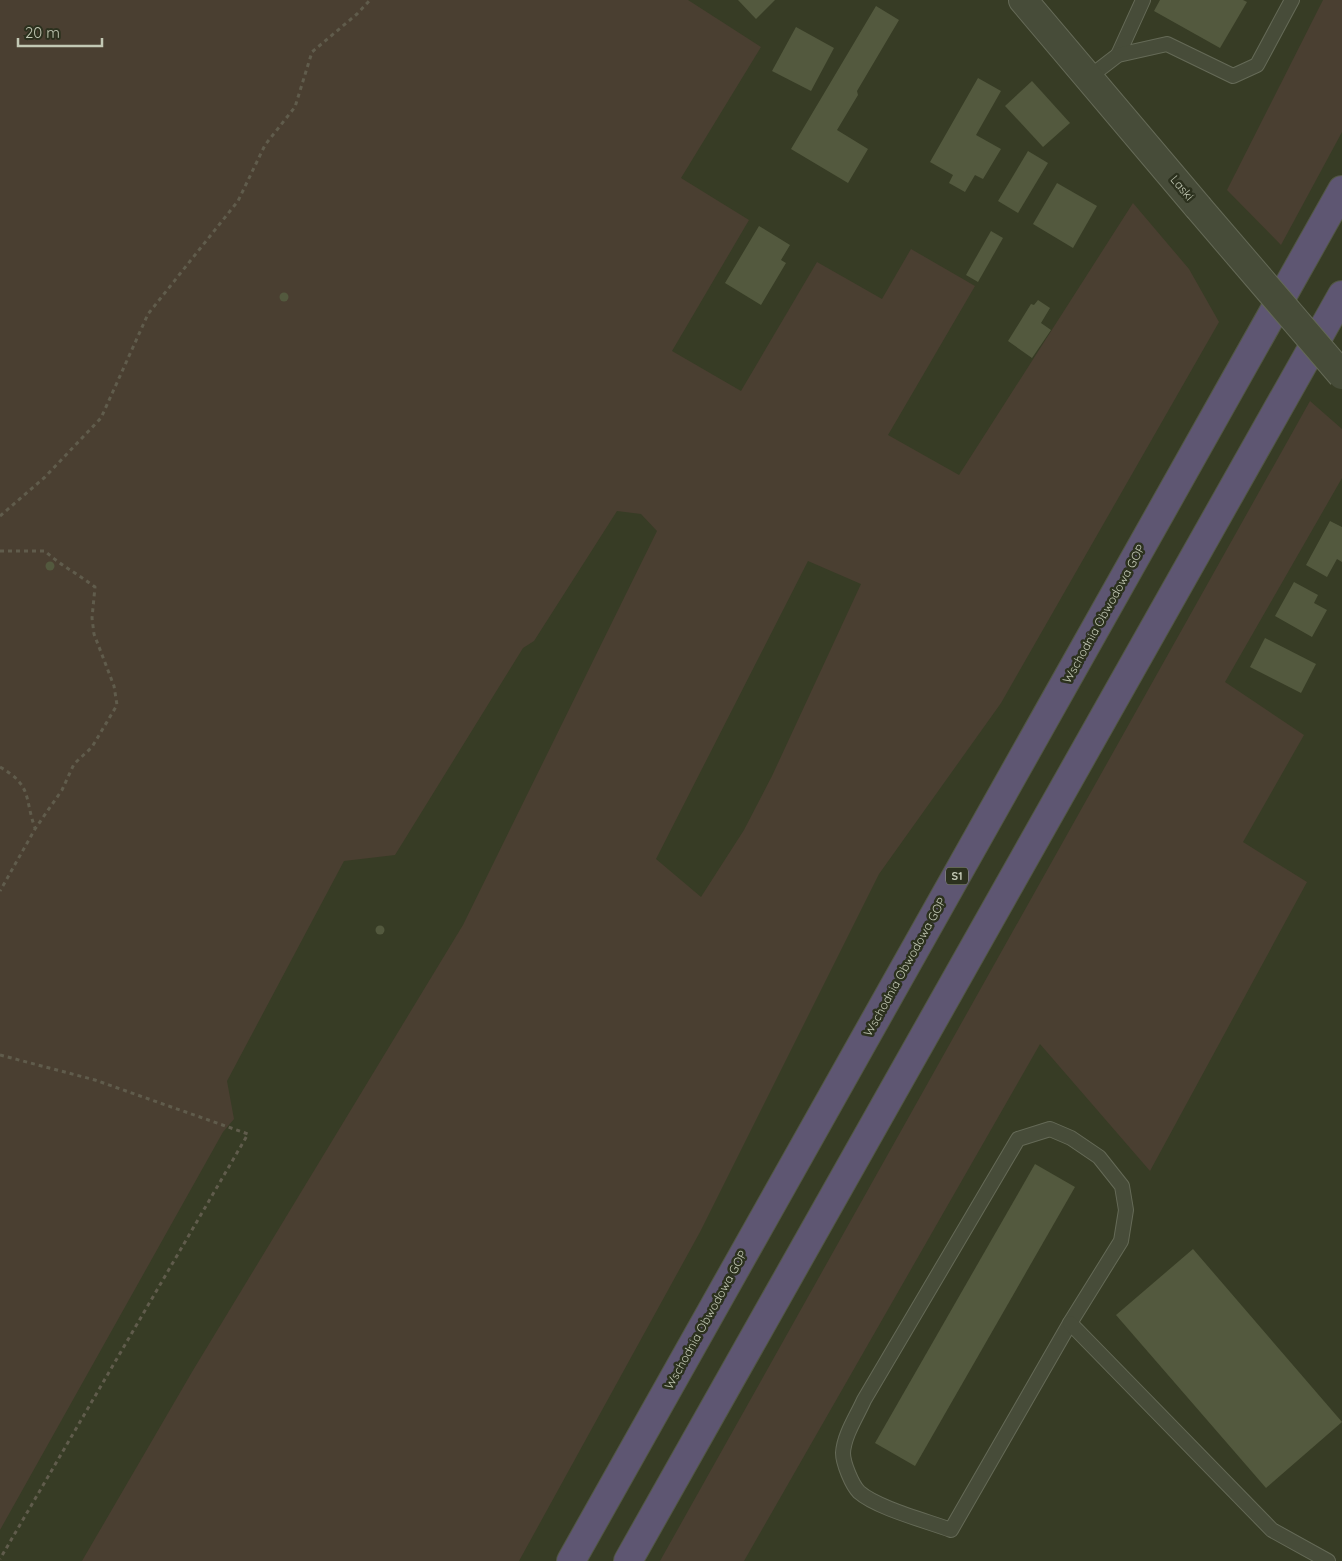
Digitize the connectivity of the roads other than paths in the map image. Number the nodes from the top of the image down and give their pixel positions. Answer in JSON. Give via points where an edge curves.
{"nodes":[{"id":1,"x":1023,"y":0,"type":"edge"},
{"id":2,"x":1144,"y":0,"type":"edge"},
{"id":3,"x":1292,"y":0,"type":"edge"},
{"id":4,"x":1118,"y":55,"type":"junction"},
{"id":5,"x":1088,"y":78,"type":"junction"},
{"id":6,"x":1342,"y":190,"type":"edge"},
{"id":7,"x":1342,"y":295,"type":"edge"},
{"id":8,"x":1342,"y":375,"type":"edge"},
{"id":9,"x":1070,"y":1323,"type":"junction"},
{"id":10,"x":570,"y":1561,"type":"edge"},
{"id":11,"x":628,"y":1561,"type":"edge"},
{"id":12,"x":1328,"y":1561,"type":"edge"}],
"edges":[{"from":1,"to":5,"type":"street","name":"Laski"},
{"from":2,"to":4,"type":"lane"},
{"from":3,"to":4,"type":"lane","via":[[1258,65],[1232,76],[1167,44]]},
{"from":4,"to":5,"type":"lane"},
{"from":5,"to":8,"type":"street","name":"Laski","bridge":true},
{"from":6,"to":10,"type":"highway","name":"Wschodnia Obwodowa GOP","number":"S1"},
{"from":7,"to":11,"type":"highway"},
{"from":9,"to":9,"type":"lane","via":[[951,1530],[882,1505],[858,1492],[843,1454],[848,1434],[864,1400],[1018,1139],[1050,1129],[1071,1138],[1099,1157],[1122,1186],[1126,1210],[1121,1241]]},
{"from":9,"to":12,"type":"lane","via":[[1272,1530]]}]}
